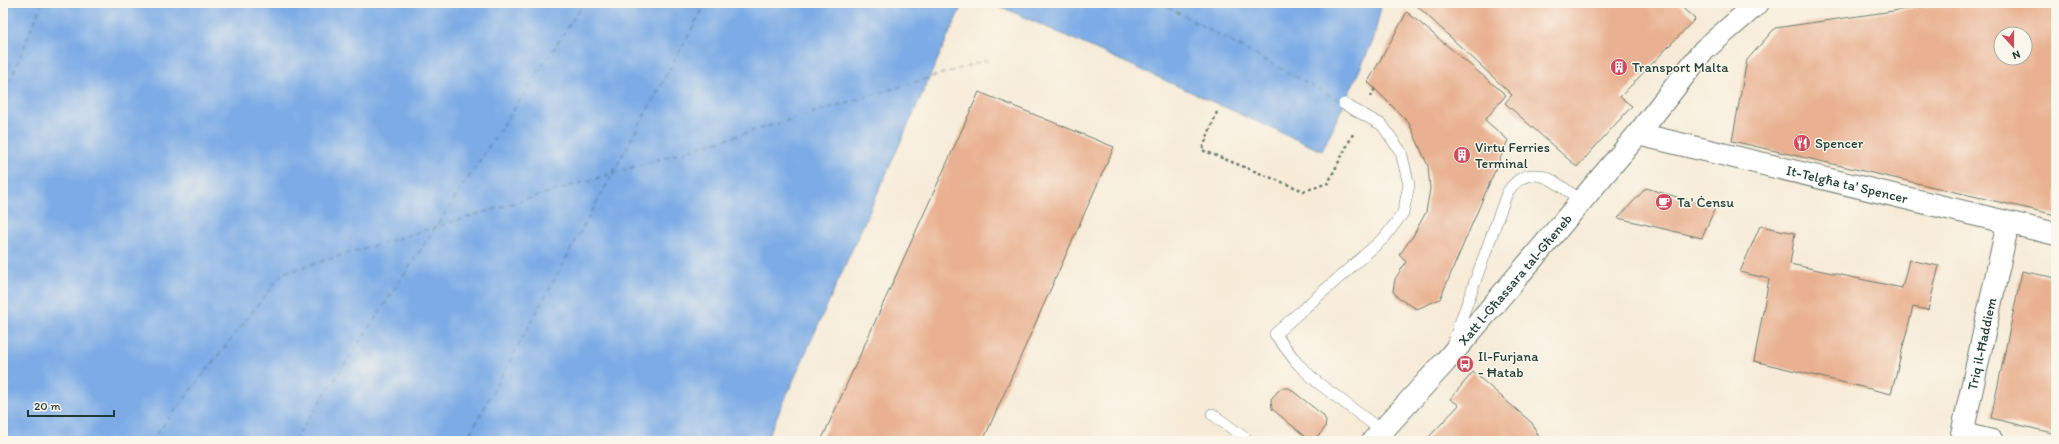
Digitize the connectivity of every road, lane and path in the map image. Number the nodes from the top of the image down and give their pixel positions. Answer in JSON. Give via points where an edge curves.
{"nodes":[{"id":1,"x":1758,"y":3,"type":"edge"},
{"id":2,"x":1344,"y":104,"type":"dead end"},
{"id":3,"x":1217,"y":112,"type":"dead end"},
{"id":4,"x":1638,"y":134,"type":"junction"},
{"id":5,"x":1352,"y":136,"type":"dead end"},
{"id":6,"x":1580,"y":200,"type":"junction"},
{"id":7,"x":2008,"y":223,"type":"junction"},
{"id":8,"x":2056,"y":234,"type":"edge"},
{"id":9,"x":1445,"y":362,"type":"junction"},
{"id":10,"x":1212,"y":414,"type":"dead end"},
{"id":11,"x":1378,"y":436,"type":"edge"},
{"id":12,"x":1249,"y":441,"type":"edge"},
{"id":13,"x":1992,"y":441,"type":"edge"}],
"edges":[{"from":1,"to":4,"type":"street","name":"Xatt l-Għassara tal-Għeneb","via":[[1704,50]]},
{"from":2,"to":11,"type":"lane","bridge":true,"via":[[1382,125],[1401,152],[1409,185],[1403,213],[1385,237],[1275,334],[1297,363]]},
{"from":3,"to":5,"type":"path","via":[[1202,150],[1304,191],[1328,183]]},
{"from":4,"to":6,"type":"street","name":"Xatt l-Għassara tal-Għeneb"},
{"from":4,"to":7,"type":"street","name":"It-Telgħa ta' Spencer"},
{"from":6,"to":9,"type":"street","name":"Xatt l-Għassara tal-Għeneb"},
{"from":6,"to":9,"type":"lane","via":[[1551,179],[1538,175],[1521,178],[1511,186]]},
{"from":7,"to":8,"type":"street","name":"It-Telgħa ta' Spencer"},
{"from":7,"to":13,"type":"street","name":"Triq il-Ħaddiem","via":[[1962,434]]},
{"from":9,"to":11,"type":"street","name":"Xatt l-Għassara tal-Għeneb"},
{"from":10,"to":12,"type":"lane"}]}
